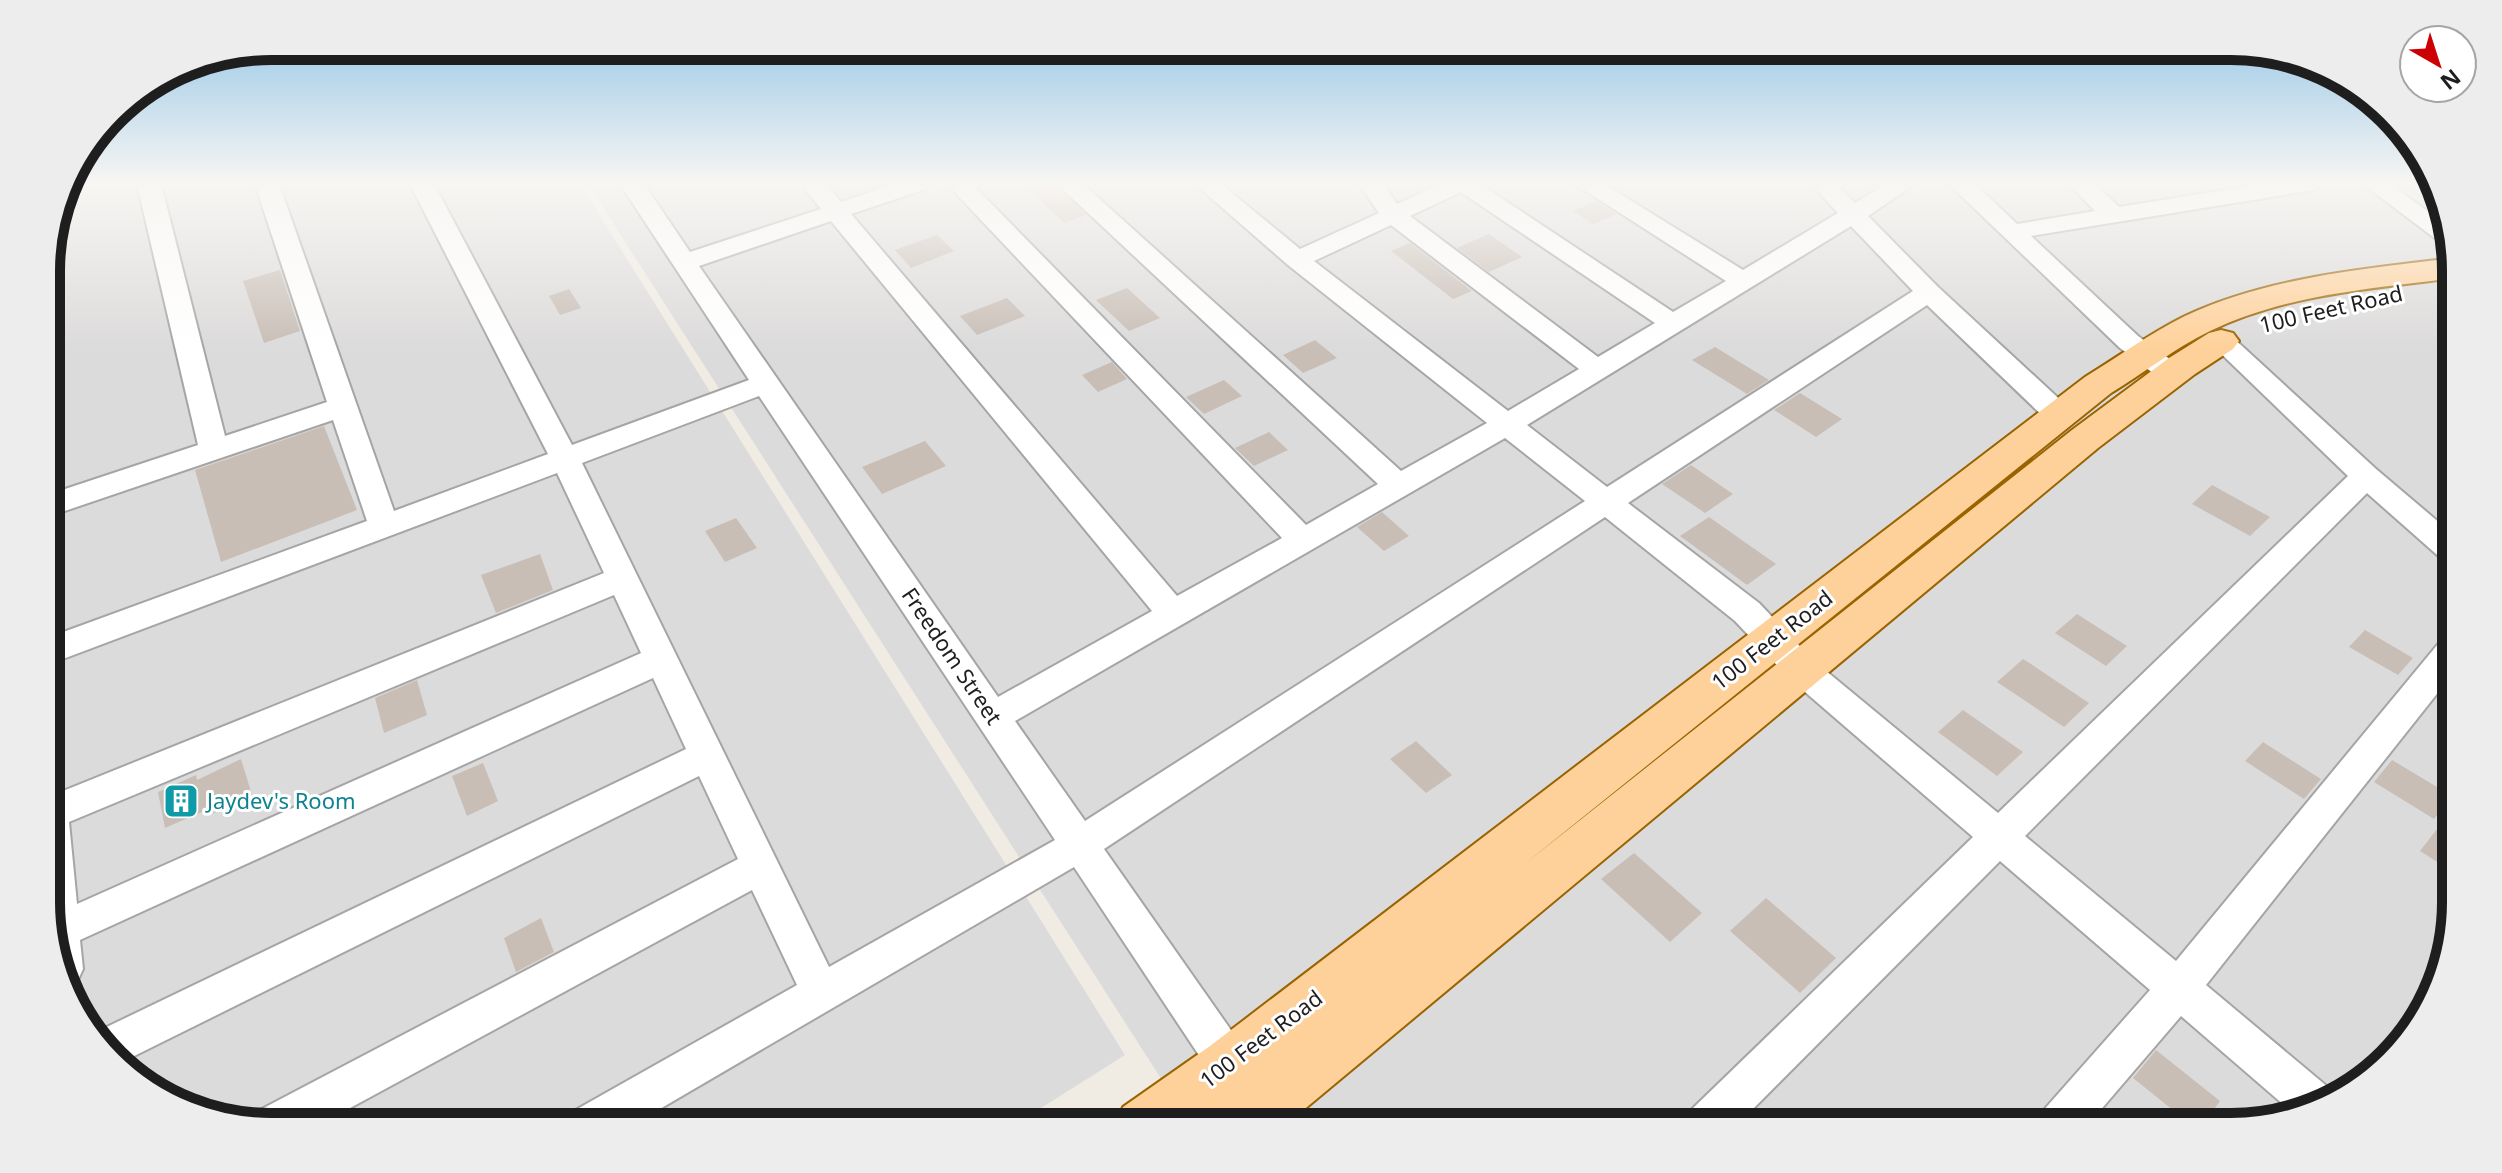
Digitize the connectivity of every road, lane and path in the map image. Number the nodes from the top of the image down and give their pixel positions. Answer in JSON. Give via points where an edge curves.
{"nodes":[{"id":1,"x":162,"y":239,"type":"edge"},
{"id":2,"x":286,"y":239,"type":"edge"},
{"id":3,"x":450,"y":239,"type":"edge"},
{"id":4,"x":670,"y":239,"type":"edge"},
{"id":5,"x":756,"y":239,"type":"edge"},
{"id":6,"x":858,"y":239,"type":"edge"},
{"id":7,"x":1012,"y":239,"type":"edge"},
{"id":8,"x":1129,"y":239,"type":"edge"},
{"id":9,"x":1272,"y":239,"type":"edge"},
{"id":10,"x":1342,"y":239,"type":"edge"},
{"id":11,"x":1424,"y":239,"type":"edge"},
{"id":12,"x":1542,"y":239,"type":"edge"},
{"id":13,"x":1681,"y":239,"type":"edge"},
{"id":14,"x":1814,"y":239,"type":"edge"},
{"id":15,"x":1877,"y":239,"type":"edge"},
{"id":16,"x":2031,"y":239,"type":"edge"},
{"id":17,"x":1297,"y":260,"type":"junction"},
{"id":18,"x":686,"y":262,"type":"junction"},
{"id":19,"x":2442,"y":270,"type":"edge"},
{"id":20,"x":1744,"y":281,"type":"junction"},
{"id":21,"x":2442,"y":284,"type":"edge"},
{"id":22,"x":1929,"y":292,"type":"junction"},
{"id":23,"x":1674,"y":324,"type":"junction"},
{"id":24,"x":2221,"y":341,"type":"junction"},
{"id":25,"x":2165,"y":361,"type":"junction"},
{"id":26,"x":1598,"y":370,"type":"junction"},
{"id":27,"x":765,"y":384,"type":"junction"},
{"id":28,"x":343,"y":407,"type":"junction"},
{"id":29,"x":2059,"y":415,"type":"junction"},
{"id":30,"x":1506,"y":425,"type":"junction"},
{"id":31,"x":214,"y":450,"type":"junction"},
{"id":32,"x":565,"y":459,"type":"junction"},
{"id":33,"x":2366,"y":476,"type":"junction"},
{"id":34,"x":1399,"y":486,"type":"junction"},
{"id":35,"x":60,"y":502,"type":"edge"},
{"id":36,"x":1604,"y":502,"type":"junction"},
{"id":37,"x":384,"y":526,"type":"junction"},
{"id":38,"x":1303,"y":541,"type":"junction"},
{"id":39,"x":2442,"y":542,"type":"edge"},
{"id":40,"x":622,"y":579,"type":"junction"},
{"id":41,"x":1173,"y":614,"type":"junction"},
{"id":42,"x":60,"y":647,"type":"edge"},
{"id":43,"x":1788,"y":654,"type":"junction"},
{"id":44,"x":661,"y":659,"type":"junction"},
{"id":45,"x":2442,"y":663,"type":"edge"},
{"id":46,"x":993,"y":716,"type":"junction"},
{"id":47,"x":707,"y":755,"type":"junction"},
{"id":48,"x":60,"y":803,"type":"edge"},
{"id":49,"x":2000,"y":838,"type":"junction"},
{"id":50,"x":1079,"y":845,"type":"junction"},
{"id":51,"x":760,"y":866,"type":"junction"},
{"id":52,"x":64,"y":942,"type":"edge"},
{"id":53,"x":2177,"y":990,"type":"junction"},
{"id":54,"x":821,"y":993,"type":"junction"},
{"id":55,"x":116,"y":1044,"type":"edge"},
{"id":56,"x":1230,"y":1065,"type":"junction"},
{"id":57,"x":2308,"y":1098,"type":"edge"},
{"id":58,"x":297,"y":1113,"type":"edge"},
{"id":59,"x":611,"y":1113,"type":"edge"},
{"id":60,"x":1163,"y":1113,"type":"edge"},
{"id":61,"x":1254,"y":1113,"type":"edge"},
{"id":62,"x":1267,"y":1113,"type":"edge"},
{"id":63,"x":1718,"y":1113,"type":"edge"},
{"id":64,"x":2069,"y":1113,"type":"edge"}],
"edges":[{"from":1,"to":31,"type":"street"},
{"from":2,"to":28,"type":"street"},
{"from":3,"to":32,"type":"street"},
{"from":4,"to":18,"type":"street","name":"Freedom Street"},
{"from":5,"to":18,"type":"street"},
{"from":6,"to":41,"type":"street"},
{"from":7,"to":38,"type":"street"},
{"from":8,"to":34,"type":"street"},
{"from":9,"to":17,"type":"street"},
{"from":10,"to":17,"type":"street"},
{"from":11,"to":26,"type":"street"},
{"from":12,"to":23,"type":"street"},
{"from":13,"to":20,"type":"street"},
{"from":14,"to":20,"type":"street"},
{"from":15,"to":22,"type":"street"},
{"from":16,"to":25,"type":"street"},
{"from":17,"to":30,"type":"street"},
{"from":18,"to":27,"type":"street","name":"Freedom Street"},
{"from":19,"to":25,"type":"main road","name":"100 Feet Road","via":[[2235,308],[2196,324]]},
{"from":20,"to":23,"type":"street"},
{"from":21,"to":24,"type":"main road","name":"100 Feet Road","via":[[2280,317]]},
{"from":22,"to":29,"type":"street"},
{"from":22,"to":36,"type":"street"},
{"from":23,"to":26,"type":"street"},
{"from":24,"to":25,"type":"main road","name":"100 Feet Road"},
{"from":24,"to":33,"type":"street"},
{"from":25,"to":29,"type":"main road","name":"100 Feet Road","via":[[2098,385]]},
{"from":25,"to":43,"type":"main road","name":"100 Feet Road","via":[[2085,439]]},
{"from":26,"to":30,"type":"street"},
{"from":27,"to":32,"type":"street"},
{"from":27,"to":46,"type":"street","name":"Freedom Street"},
{"from":28,"to":31,"type":"street"},
{"from":28,"to":37,"type":"street"},
{"from":29,"to":43,"type":"main road","name":"100 Feet Road"},
{"from":30,"to":34,"type":"street"},
{"from":30,"to":36,"type":"street"},
{"from":31,"to":35,"type":"street"},
{"from":32,"to":37,"type":"street"},
{"from":32,"to":40,"type":"street"},
{"from":33,"to":39,"type":"street"},
{"from":33,"to":49,"type":"street"},
{"from":34,"to":38,"type":"street"},
{"from":36,"to":43,"type":"street","via":[[1747,612]]},
{"from":36,"to":50,"type":"street"},
{"from":37,"to":42,"type":"street"},
{"from":38,"to":41,"type":"street"},
{"from":40,"to":44,"type":"street"},
{"from":40,"to":48,"type":"street"},
{"from":41,"to":46,"type":"street"},
{"from":43,"to":49,"type":"street"},
{"from":43,"to":56,"type":"main road","name":"100 Feet Road"},
{"from":43,"to":62,"type":"main road","name":"100 Feet Road"},
{"from":44,"to":47,"type":"street"},
{"from":44,"to":52,"type":"street"},
{"from":45,"to":53,"type":"street"},
{"from":46,"to":50,"type":"street","name":"Freedom Street"},
{"from":47,"to":51,"type":"street"},
{"from":47,"to":55,"type":"street"},
{"from":49,"to":53,"type":"street"},
{"from":49,"to":63,"type":"street"},
{"from":50,"to":54,"type":"street"},
{"from":50,"to":56,"type":"street","name":"Freedom Street"},
{"from":51,"to":54,"type":"street"},
{"from":51,"to":58,"type":"street"},
{"from":53,"to":57,"type":"street"},
{"from":53,"to":64,"type":"street"},
{"from":54,"to":59,"type":"street"},
{"from":56,"to":60,"type":"main road","name":"100 Feet Road"},
{"from":56,"to":61,"type":"street","name":"Freedom Street"}]}
